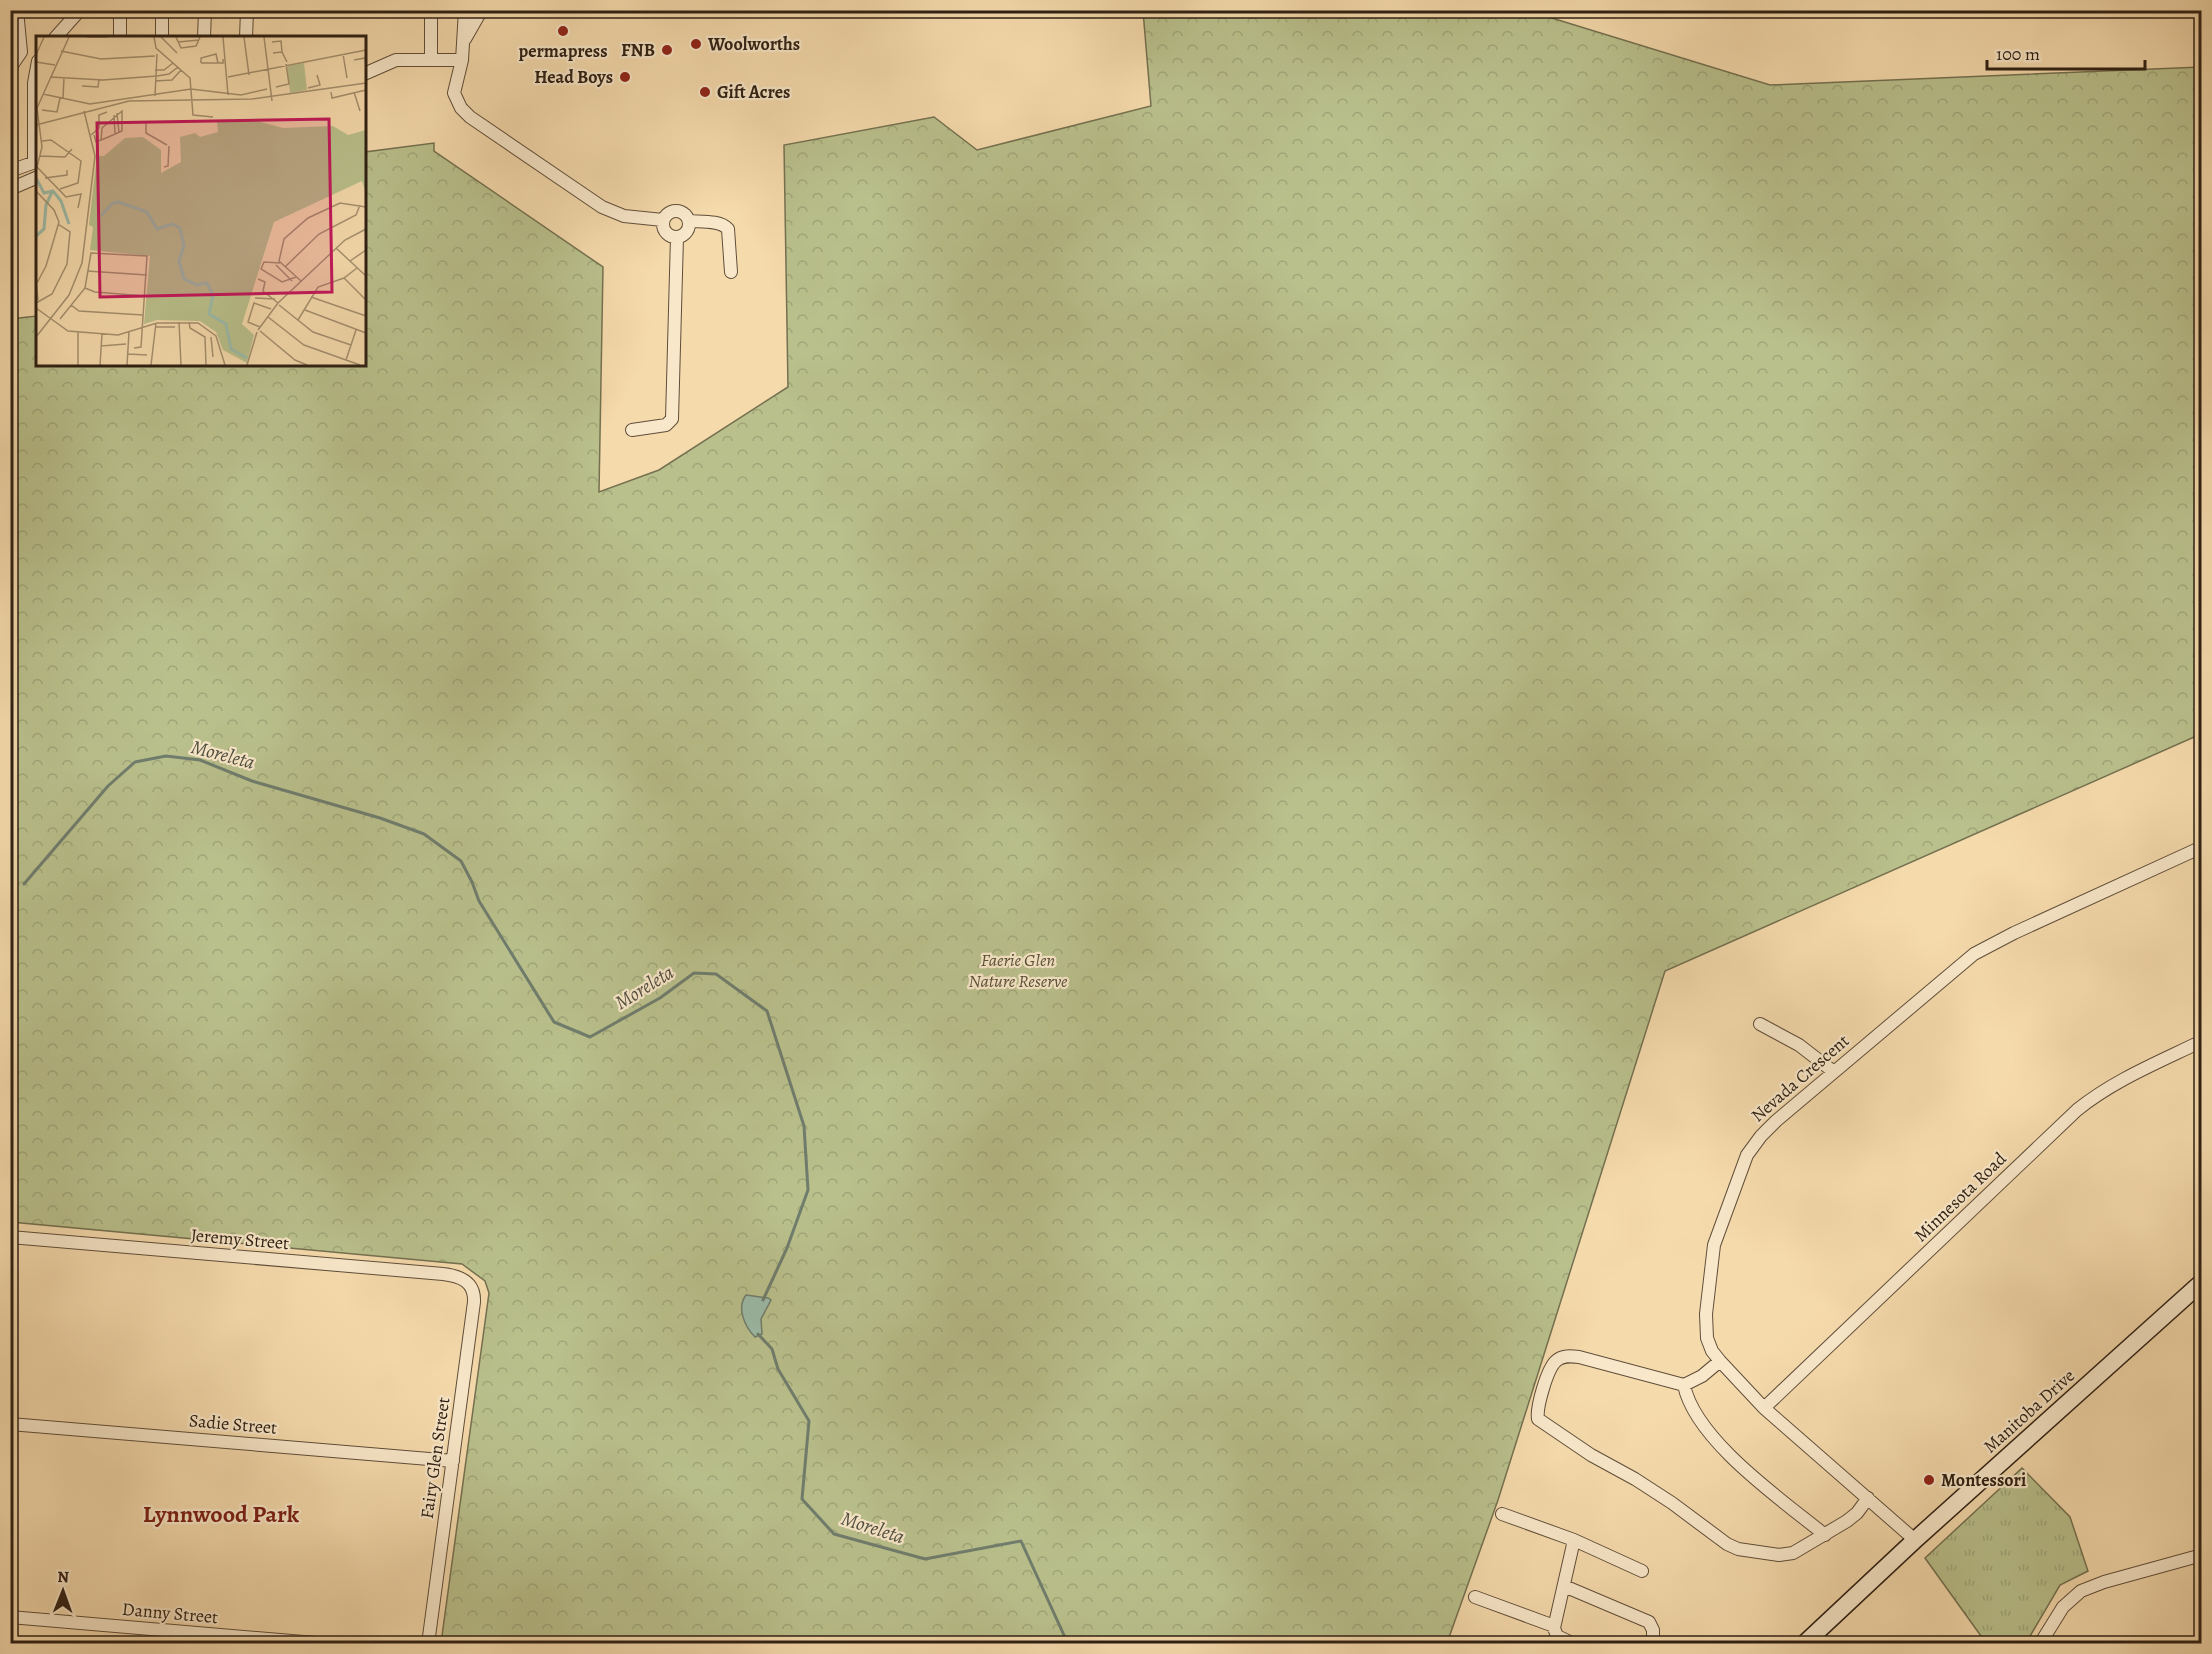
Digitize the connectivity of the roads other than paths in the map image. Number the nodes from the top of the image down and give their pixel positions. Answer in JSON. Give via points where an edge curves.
{"nodes":[{"id":1,"x":17,"y":10,"type":"edge"},
{"id":2,"x":80,"y":10,"type":"edge"},
{"id":3,"x":117,"y":10,"type":"edge"},
{"id":4,"x":162,"y":10,"type":"edge"},
{"id":5,"x":205,"y":10,"type":"edge"},
{"id":6,"x":247,"y":10,"type":"edge"},
{"id":7,"x":431,"y":10,"type":"edge"},
{"id":8,"x":465,"y":10,"type":"edge"},
{"id":9,"x":481,"y":11,"type":"edge"},
{"id":10,"x":57,"y":36,"type":"edge"},
{"id":11,"x":120,"y":36,"type":"edge"},
{"id":12,"x":162,"y":36,"type":"edge"},
{"id":13,"x":204,"y":36,"type":"edge"},
{"id":14,"x":246,"y":36,"type":"edge"},
{"id":15,"x":464,"y":40,"type":"junction"},
{"id":16,"x":431,"y":60,"type":"junction"},
{"id":17,"x":462,"y":60,"type":"junction"},
{"id":18,"x":10,"y":68,"type":"edge"},
{"id":19,"x":36,"y":72,"type":"edge"},
{"id":20,"x":366,"y":73,"type":"edge"},
{"id":21,"x":36,"y":161,"type":"edge"},
{"id":22,"x":10,"y":171,"type":"edge"},
{"id":23,"x":36,"y":178,"type":"edge"},
{"id":24,"x":10,"y":189,"type":"edge"},
{"id":25,"x":663,"y":220,"type":"junction"},
{"id":26,"x":689,"y":221,"type":"junction"},
{"id":27,"x":677,"y":237,"type":"junction"},
{"id":28,"x":731,"y":272,"type":"dead end"},
{"id":29,"x":632,"y":430,"type":"dead end"},
{"id":30,"x":2202,"y":847,"type":"edge"},
{"id":31,"x":1760,"y":1023,"type":"dead end"},
{"id":32,"x":2202,"y":1041,"type":"edge"},
{"id":33,"x":1834,"y":1072,"type":"junction"},
{"id":34,"x":10,"y":1238,"type":"edge"},
{"id":35,"x":465,"y":1280,"type":"joint"},
{"id":36,"x":2202,"y":1282,"type":"edge"},
{"id":37,"x":1720,"y":1361,"type":"junction"},
{"id":38,"x":1684,"y":1385,"type":"junction"},
{"id":39,"x":1764,"y":1408,"type":"junction"},
{"id":40,"x":10,"y":1424,"type":"edge"},
{"id":41,"x":453,"y":1461,"type":"junction"},
{"id":42,"x":1868,"y":1498,"type":"junction"},
{"id":43,"x":1502,"y":1514,"type":"dead end"},
{"id":44,"x":1825,"y":1535,"type":"junction"},
{"id":45,"x":1574,"y":1540,"type":"junction"},
{"id":46,"x":1915,"y":1540,"type":"junction"},
{"id":47,"x":2202,"y":1555,"type":"edge"},
{"id":48,"x":1642,"y":1571,"type":"dead end"},
{"id":49,"x":1564,"y":1586,"type":"junction"},
{"id":50,"x":1475,"y":1597,"type":"dead end"},
{"id":51,"x":10,"y":1617,"type":"edge"},
{"id":52,"x":1554,"y":1626,"type":"junction"},
{"id":53,"x":1569,"y":1643,"type":"edge"},
{"id":54,"x":327,"y":1644,"type":"edge"},
{"id":55,"x":428,"y":1644,"type":"edge"},
{"id":56,"x":1653,"y":1644,"type":"edge"},
{"id":57,"x":1804,"y":1644,"type":"edge"},
{"id":58,"x":2040,"y":1644,"type":"edge"}],
"edges":[{"from":1,"to":18,"type":"street","via":[[21,49]]},
{"from":2,"to":10,"type":"street"},
{"from":3,"to":11,"type":"street"},
{"from":4,"to":12,"type":"street"},
{"from":5,"to":13,"type":"street"},
{"from":6,"to":14,"type":"street"},
{"from":7,"to":16,"type":"street"},
{"from":8,"to":9,"type":"street"},
{"from":8,"to":15,"type":"street"},
{"from":9,"to":15,"type":"street"},
{"from":15,"to":17,"type":"street"},
{"from":16,"to":17,"type":"street"},
{"from":16,"to":20,"type":"street","via":[[396,60]]},
{"from":17,"to":25,"type":"street","via":[[454,93],[470,117],[602,207],[624,216]]},
{"from":19,"to":21,"type":"street"},
{"from":21,"to":22,"type":"street"},
{"from":23,"to":24,"type":"street"},
{"from":25,"to":26,"type":"street","via":[[676,210],[685,213]]},
{"from":25,"to":27,"type":"street","via":[[666,232]]},
{"from":26,"to":27,"type":"street","via":[[685,233]]},
{"from":26,"to":28,"type":"street","via":[[717,223],[728,229]]},
{"from":27,"to":29,"type":"street","via":[[672,419],[666,425]]},
{"from":30,"to":33,"type":"street","name":"Nevada Crescent","via":[[1990,944]]},
{"from":31,"to":33,"type":"street","via":[[1799,1045]]},
{"from":32,"to":39,"type":"street","name":"Minnesota Road","via":[[2110,1087],[2077,1110]]},
{"from":33,"to":37,"type":"street","name":"Nevada Crescent","via":[[1761,1136],[1744,1164],[1712,1259],[1705,1330]]},
{"from":34,"to":35,"type":"street","name":"Jeremy Street","via":[[443,1274]]},
{"from":35,"to":41,"type":"street","name":"Fairy Glen Street","via":[[475,1299]]},
{"from":36,"to":46,"type":"street","name":"Manitoba Drive"},
{"from":37,"to":38,"type":"street"},
{"from":37,"to":39,"type":"street","name":"Nevada Crescent"},
{"from":38,"to":44,"type":"street","via":[[1700,1422],[1725,1449]]},
{"from":38,"to":44,"type":"street","via":[[1579,1357],[1563,1357],[1554,1364],[1537,1407],[1538,1419],[1672,1503],[1726,1545],[1786,1555]]},
{"from":39,"to":42,"type":"street","name":"Nevada Crescent"},
{"from":40,"to":41,"type":"street","name":"Sadie Street"},
{"from":41,"to":55,"type":"street","name":"Fairy Glen Street"},
{"from":42,"to":44,"type":"street","via":[[1857,1513]]},
{"from":42,"to":46,"type":"street","name":"Nevada Crescent"},
{"from":43,"to":45,"type":"street"},
{"from":45,"to":48,"type":"street"},
{"from":45,"to":49,"type":"street"},
{"from":46,"to":57,"type":"street","name":"Manitoba Drive"},
{"from":47,"to":58,"type":"street","via":[[2081,1591],[2063,1606]]},
{"from":49,"to":52,"type":"street"},
{"from":49,"to":56,"type":"street","via":[[1649,1622]]},
{"from":50,"to":52,"type":"street"},
{"from":51,"to":54,"type":"street","name":"Danny Street"},
{"from":52,"to":53,"type":"street","via":[[1555,1632]]}]}
